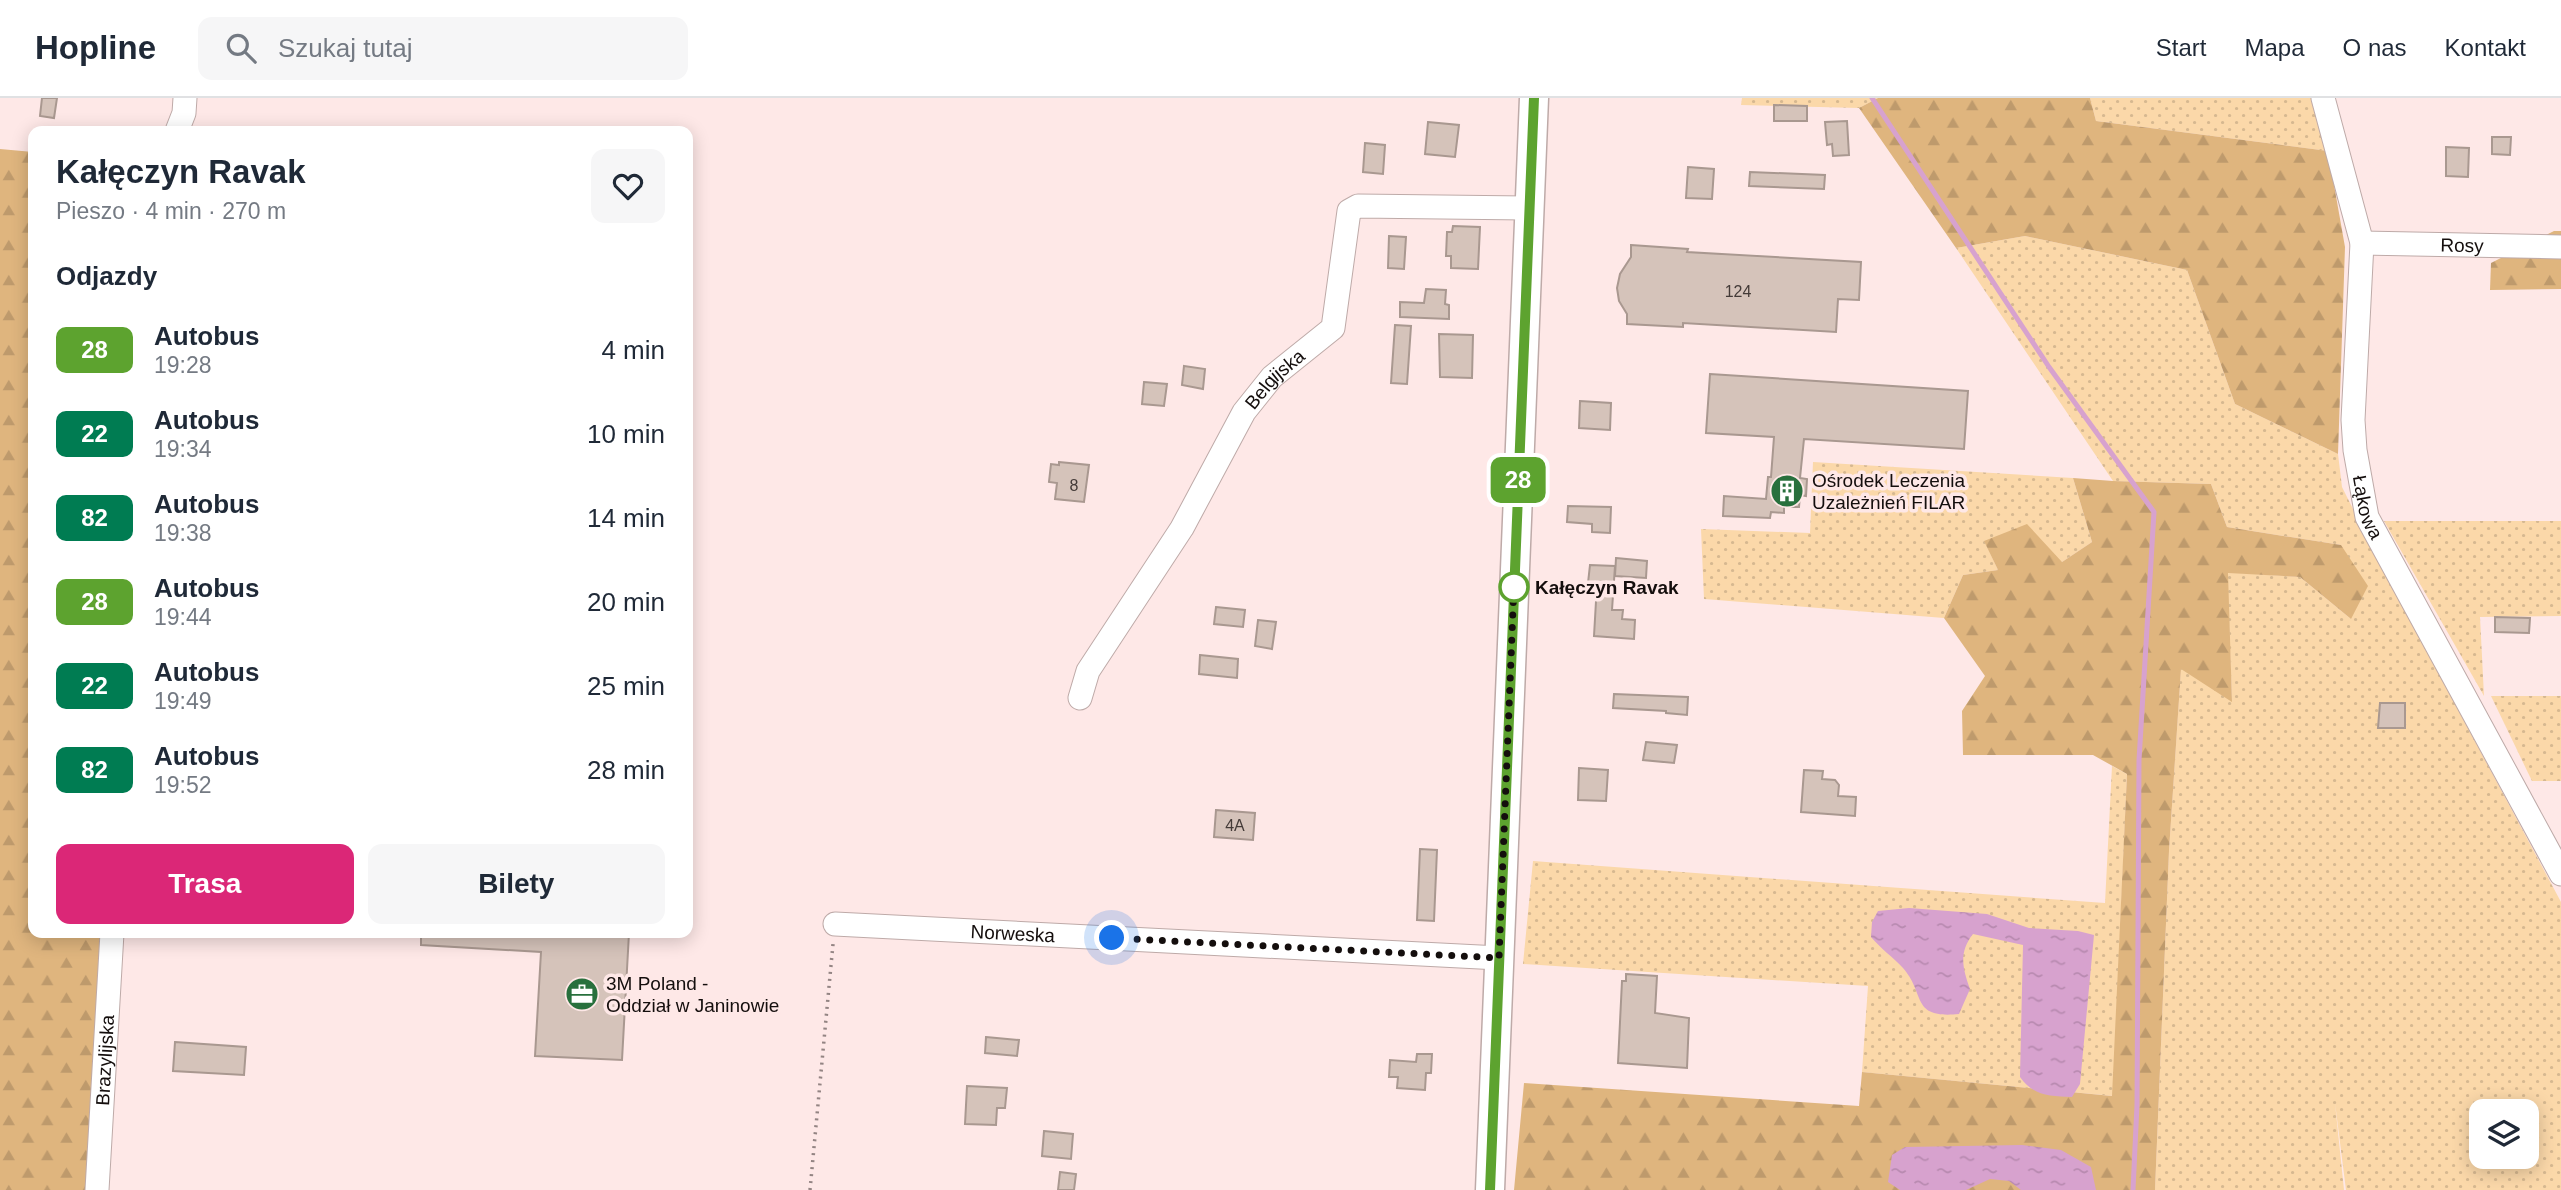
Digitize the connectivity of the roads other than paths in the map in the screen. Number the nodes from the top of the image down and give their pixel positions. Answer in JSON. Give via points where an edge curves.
{"nodes":[{"id":1,"x":185,"y":98,"type":"edge"},
{"id":2,"x":1534,"y":98,"type":"edge"},
{"id":3,"x":2323,"y":98,"type":"edge"},
{"id":4,"x":179,"y":126,"type":"edge"},
{"id":5,"x":1529,"y":208,"type":"junction"},
{"id":6,"x":2362,"y":243,"type":"junction"},
{"id":7,"x":2561,"y":247,"type":"edge"},
{"id":8,"x":1080,"y":698,"type":"dead end"},
{"id":9,"x":2561,"y":874,"type":"edge"},
{"id":10,"x":835,"y":924,"type":"road end"},
{"id":11,"x":112,"y":938,"type":"edge"},
{"id":12,"x":1499,"y":958,"type":"junction"},
{"id":13,"x":97,"y":1190,"type":"edge"},
{"id":14,"x":1490,"y":1190,"type":"edge"}],
"edges":[{"from":1,"to":4,"type":"street"},
{"from":2,"to":5,"type":"main road"},
{"from":3,"to":6,"type":"street","name":"Łąkowa"},
{"from":5,"to":8,"type":"street","name":"Belgijska","via":[[1358,206],[1349,211],[1333,328],[1272,377],[1244,412],[1182,527],[1088,671]]},
{"from":5,"to":12,"type":"main road"},
{"from":6,"to":7,"type":"street","name":"Rosy"},
{"from":6,"to":9,"type":"street","name":"Łąkowa","via":[[2354,450],[2367,517]]},
{"from":10,"to":12,"type":"street","name":"Norweska"},
{"from":11,"to":13,"type":"street","name":"Brazylijska"},
{"from":12,"to":14,"type":"main road"}]}
